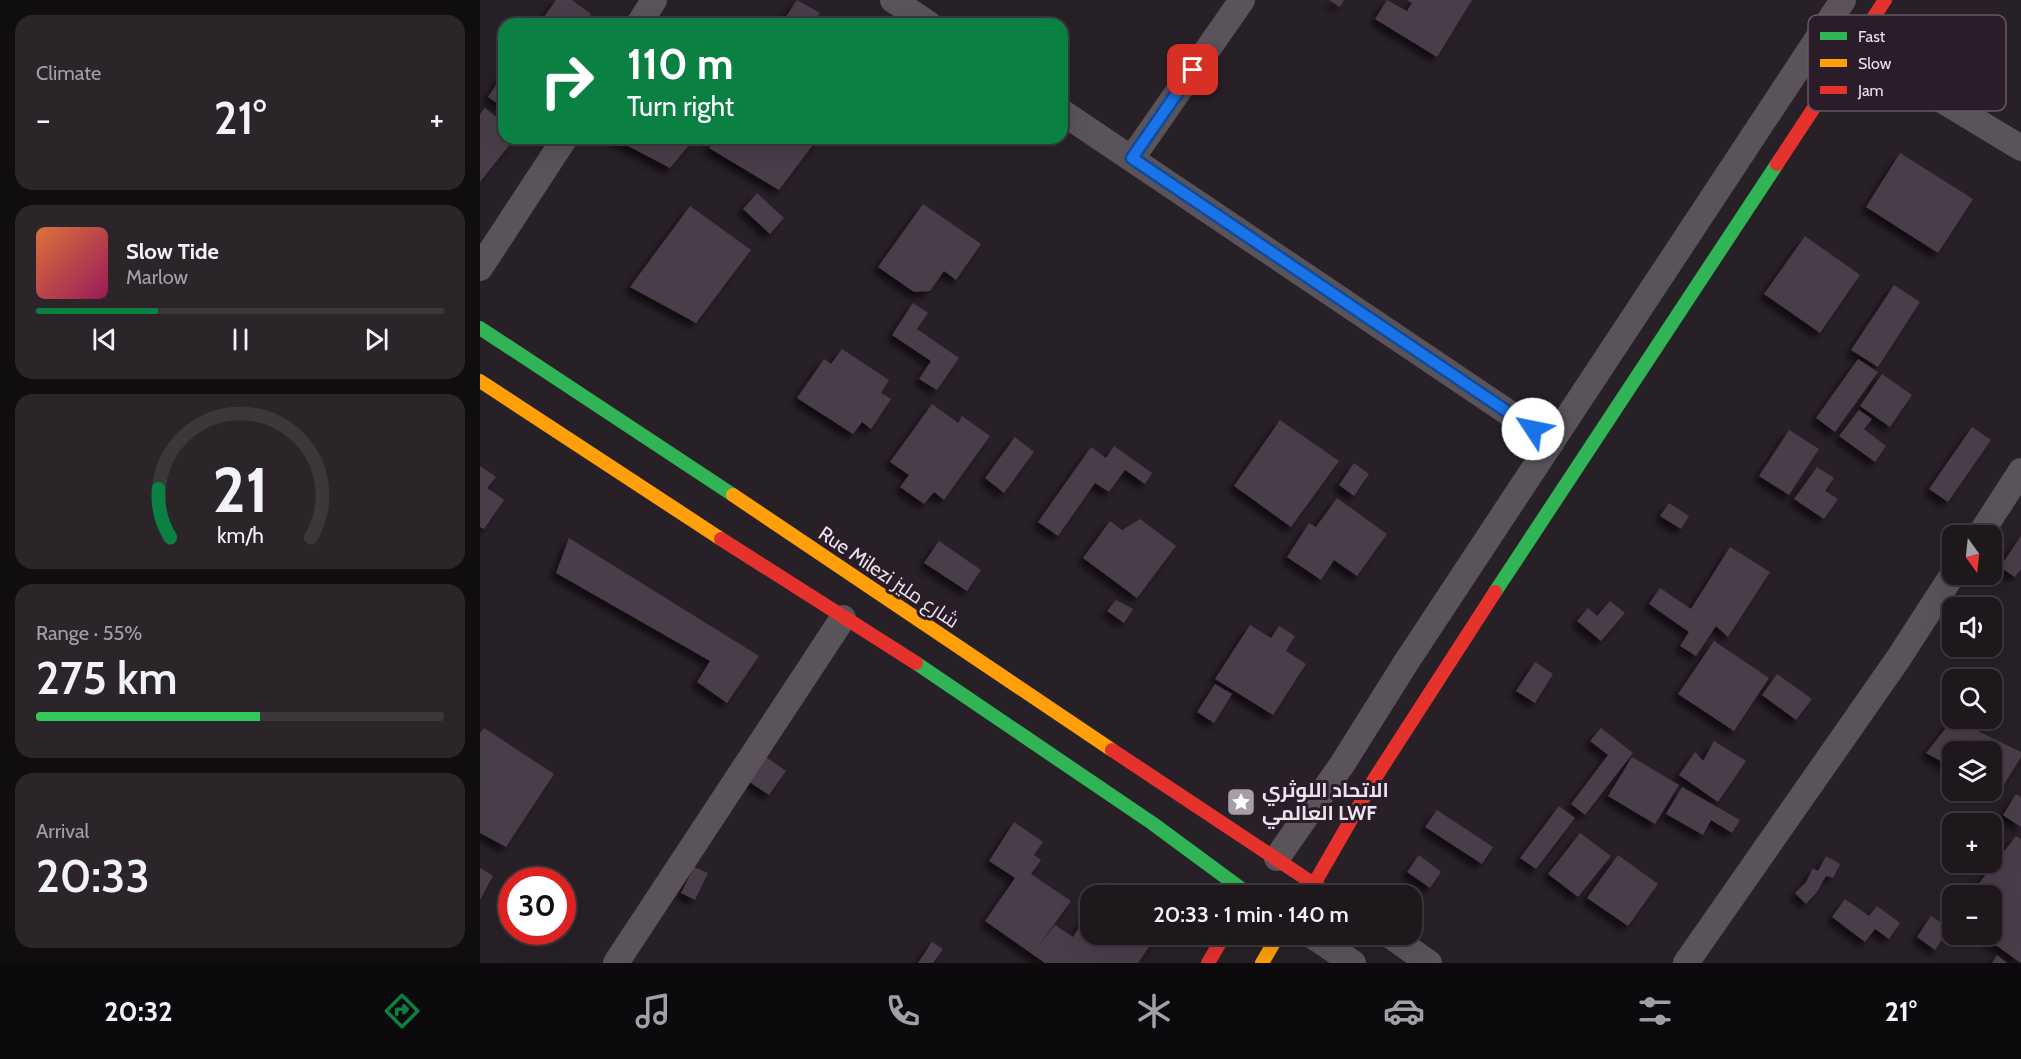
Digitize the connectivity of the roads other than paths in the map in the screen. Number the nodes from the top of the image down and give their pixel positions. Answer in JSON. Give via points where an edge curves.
{"nodes":[{"id":1,"x":654,"y":0,"type":"edge"},
{"id":2,"x":893,"y":0,"type":"edge"},
{"id":3,"x":1242,"y":0,"type":"edge"},
{"id":4,"x":1843,"y":0,"type":"edge"},
{"id":5,"x":1885,"y":0,"type":"edge"},
{"id":6,"x":1833,"y":15,"type":"edge"},
{"id":7,"x":1875,"y":15,"type":"edge"},
{"id":8,"x":643,"y":18,"type":"edge"},
{"id":9,"x":920,"y":18,"type":"edge"},
{"id":10,"x":1808,"y":53,"type":"edge"},
{"id":11,"x":1812,"y":111,"type":"edge"},
{"id":12,"x":1960,"y":111,"type":"edge"},
{"id":13,"x":1068,"y":116,"type":"edge"},
{"id":14,"x":561,"y":144,"type":"edge"},
{"id":15,"x":2021,"y":148,"type":"edge"},
{"id":16,"x":1132,"y":158,"type":"junction"},
{"id":17,"x":480,"y":268,"type":"edge"},
{"id":18,"x":480,"y":328,"type":"edge"},
{"id":19,"x":480,"y":381,"type":"edge"},
{"id":20,"x":1552,"y":442,"type":"junction"},
{"id":21,"x":2021,"y":471,"type":"edge"},
{"id":22,"x":1986,"y":525,"type":"edge"},
{"id":23,"x":1946,"y":585,"type":"edge"},
{"id":24,"x":843,"y":618,"type":"junction"},
{"id":25,"x":1273,"y":863,"type":"junction"},
{"id":26,"x":1244,"y":885,"type":"edge"},
{"id":27,"x":1303,"y":885,"type":"edge"},
{"id":28,"x":1313,"y":885,"type":"edge"},
{"id":29,"x":1219,"y":945,"type":"edge"},
{"id":30,"x":1273,"y":945,"type":"edge"},
{"id":31,"x":1326,"y":945,"type":"edge"},
{"id":32,"x":1404,"y":945,"type":"edge"},
{"id":33,"x":616,"y":963,"type":"edge"},
{"id":34,"x":1208,"y":963,"type":"edge"},
{"id":35,"x":1262,"y":963,"type":"edge"},
{"id":36,"x":1353,"y":963,"type":"edge"},
{"id":37,"x":1429,"y":963,"type":"edge"},
{"id":38,"x":1686,"y":963,"type":"edge"}],
"edges":[{"from":1,"to":8,"type":"street"},
{"from":2,"to":9,"type":"street"},
{"from":3,"to":16,"type":"street"},
{"from":4,"to":6,"type":"street"},
{"from":5,"to":7,"type":"street"},
{"from":10,"to":20,"type":"street"},
{"from":11,"to":28,"type":"street","via":[[1438,677]]},
{"from":12,"to":15,"type":"street"},
{"from":13,"to":16,"type":"street"},
{"from":14,"to":17,"type":"street"},
{"from":16,"to":20,"type":"street"},
{"from":18,"to":25,"type":"street","name":"Rue Milezi شارع مليز","via":[[626,422]]},
{"from":19,"to":24,"type":"street"},
{"from":20,"to":25,"type":"street","via":[[1343,763]]},
{"from":21,"to":22,"type":"street"},
{"from":23,"to":38,"type":"street"},
{"from":24,"to":26,"type":"street","via":[[927,670]]},
{"from":24,"to":33,"type":"street"},
{"from":25,"to":27,"type":"street","name":"Rue Milezi شارع مليز"},
{"from":29,"to":34,"type":"street"},
{"from":30,"to":35,"type":"street"},
{"from":31,"to":36,"type":"street"},
{"from":32,"to":37,"type":"street"}]}
